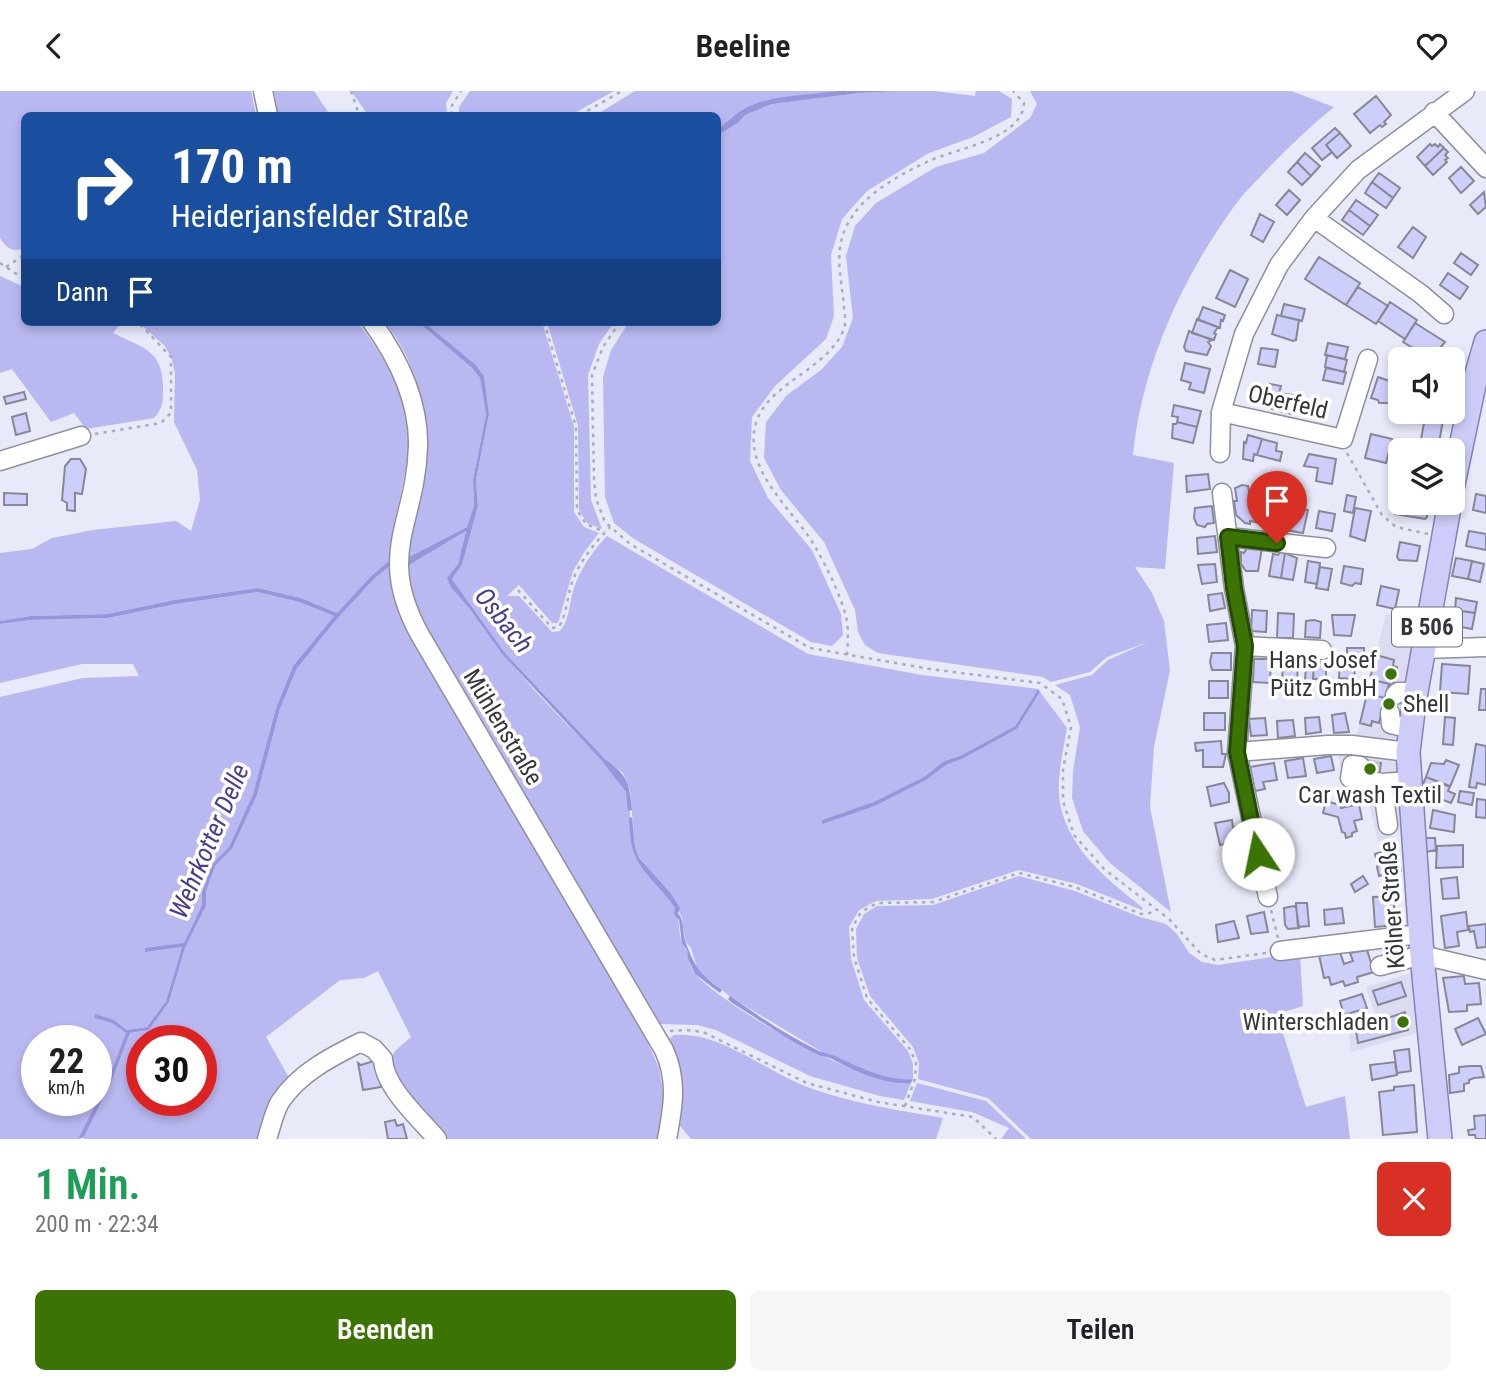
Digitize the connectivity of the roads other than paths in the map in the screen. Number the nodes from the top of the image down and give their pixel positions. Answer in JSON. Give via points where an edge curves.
{"nodes":[{"id":1,"x":264,"y":91,"type":"edge"},
{"id":2,"x":1465,"y":91,"type":"edge"},
{"id":3,"x":268,"y":112,"type":"edge"},
{"id":4,"x":1434,"y":112,"type":"junction"},
{"id":5,"x":1486,"y":168,"type":"edge"},
{"id":6,"x":1314,"y":218,"type":"junction"},
{"id":7,"x":1444,"y":314,"type":"dead end"},
{"id":8,"x":374,"y":326,"type":"edge"},
{"id":9,"x":1484,"y":356,"type":"edge"},
{"id":10,"x":1368,"y":359,"type":"dead end"},
{"id":11,"x":1222,"y":412,"type":"junction"},
{"id":12,"x":81,"y":436,"type":"road end"},
{"id":13,"x":1464,"y":438,"type":"edge"},
{"id":14,"x":1220,"y":453,"type":"dead end"},
{"id":15,"x":0,"y":461,"type":"edge"},
{"id":16,"x":1223,"y":493,"type":"dead end"},
{"id":17,"x":1448,"y":515,"type":"edge"},
{"id":18,"x":1228,"y":537,"type":"junction"},
{"id":19,"x":1326,"y":548,"type":"dead end"},
{"id":20,"x":1245,"y":646,"type":"junction"},
{"id":21,"x":1486,"y":647,"type":"edge"},
{"id":22,"x":1424,"y":649,"type":"junction"},
{"id":23,"x":1322,"y":650,"type":"dead end"},
{"id":24,"x":1390,"y":713,"type":"dead end"},
{"id":25,"x":1409,"y":741,"type":"junction"},
{"id":26,"x":1237,"y":752,"type":"junction"},
{"id":27,"x":1356,"y":766,"type":"dead end"},
{"id":28,"x":1383,"y":779,"type":"junction"},
{"id":29,"x":1410,"y":781,"type":"junction"},
{"id":30,"x":1388,"y":825,"type":"dead end"},
{"id":31,"x":1268,"y":897,"type":"road end"},
{"id":32,"x":1421,"y":945,"type":"junction"},
{"id":33,"x":1280,"y":951,"type":"road end"},
{"id":34,"x":1380,"y":966,"type":"dead end"},
{"id":35,"x":1486,"y":971,"type":"edge"},
{"id":36,"x":267,"y":1139,"type":"edge"},
{"id":37,"x":437,"y":1139,"type":"edge"},
{"id":38,"x":667,"y":1139,"type":"edge"},
{"id":39,"x":1440,"y":1139,"type":"edge"}],
"edges":[{"from":1,"to":3,"type":"street"},
{"from":2,"to":4,"type":"street"},
{"from":4,"to":5,"type":"street"},
{"from":4,"to":6,"type":"street","via":[[1358,170]]},
{"from":6,"to":7,"type":"street"},
{"from":6,"to":11,"type":"street","via":[[1279,265],[1244,334]]},
{"from":8,"to":38,"type":"street","name":"Mühlenstraße","via":[[400,367],[416,422],[416,464],[399,543],[405,603],[667,1058],[673,1076]]},
{"from":9,"to":13,"type":"main road"},
{"from":10,"to":11,"type":"street","name":"Oberfeld","via":[[1343,439]]},
{"from":11,"to":14,"type":"street"},
{"from":12,"to":15,"type":"street"},
{"from":16,"to":18,"type":"street"},
{"from":17,"to":22,"type":"main road","name":"Kölner Straße","number":"B 506"},
{"from":18,"to":19,"type":"street"},
{"from":18,"to":20,"type":"street"},
{"from":20,"to":23,"type":"street"},
{"from":20,"to":26,"type":"street"},
{"from":21,"to":22,"type":"street"},
{"from":22,"to":25,"type":"main road","name":"Kölner Straße","number":"B 506","via":[[1405,694]]},
{"from":24,"to":25,"type":"street","via":[[1391,724]]},
{"from":25,"to":26,"type":"street"},
{"from":25,"to":29,"type":"main road","name":"Kölner Straße","number":"B 506"},
{"from":26,"to":31,"type":"street"},
{"from":27,"to":28,"type":"street","via":[[1350,778]]},
{"from":28,"to":29,"type":"street"},
{"from":28,"to":30,"type":"street"},
{"from":29,"to":32,"type":"main road","name":"Kölner Straße","number":"B 506"},
{"from":32,"to":33,"type":"street"},
{"from":32,"to":34,"type":"street"},
{"from":32,"to":35,"type":"street"},
{"from":32,"to":39,"type":"main road","name":"Kölner Straße","number":"B 506"},
{"from":36,"to":37,"type":"street","via":[[279,1104],[293,1085],[329,1058],[361,1042],[383,1059],[384,1072]]}]}
